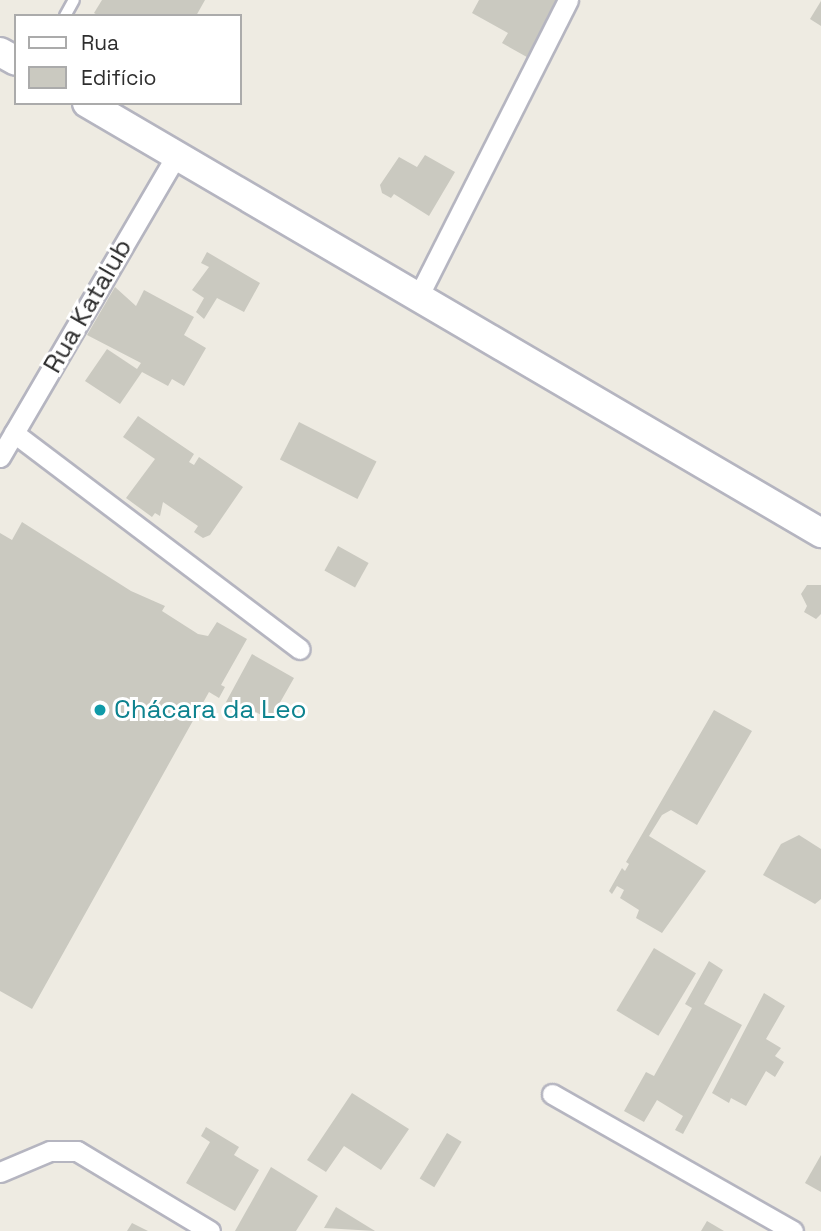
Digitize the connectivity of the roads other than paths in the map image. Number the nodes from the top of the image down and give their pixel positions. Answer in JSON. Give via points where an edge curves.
{"nodes":[{"id":1,"x":568,"y":0,"type":"edge"},
{"id":2,"x":90,"y":105,"type":"edge"},
{"id":3,"x":176,"y":156,"type":"junction"},
{"id":4,"x":418,"y":297,"type":"junction"},
{"id":5,"x":14,"y":433,"type":"junction"},
{"id":6,"x":0,"y":457,"type":"edge"},
{"id":7,"x":821,"y":533,"type":"edge"},
{"id":8,"x":300,"y":649,"type":"dead end"},
{"id":9,"x":552,"y":1094,"type":"dead end"},
{"id":10,"x":0,"y":1172,"type":"edge"},
{"id":11,"x":210,"y":1231,"type":"edge"},
{"id":12,"x":793,"y":1231,"type":"edge"}],
"edges":[{"from":1,"to":4,"type":"street"},
{"from":2,"to":3,"type":"main road"},
{"from":3,"to":4,"type":"main road"},
{"from":3,"to":5,"type":"street","name":"Rua Katalub"},
{"from":4,"to":7,"type":"main road"},
{"from":5,"to":6,"type":"street","name":"Rua Katalub"},
{"from":5,"to":8,"type":"street"},
{"from":9,"to":12,"type":"street"},
{"from":10,"to":11,"type":"street","via":[[50,1151],[77,1152]]}]}
